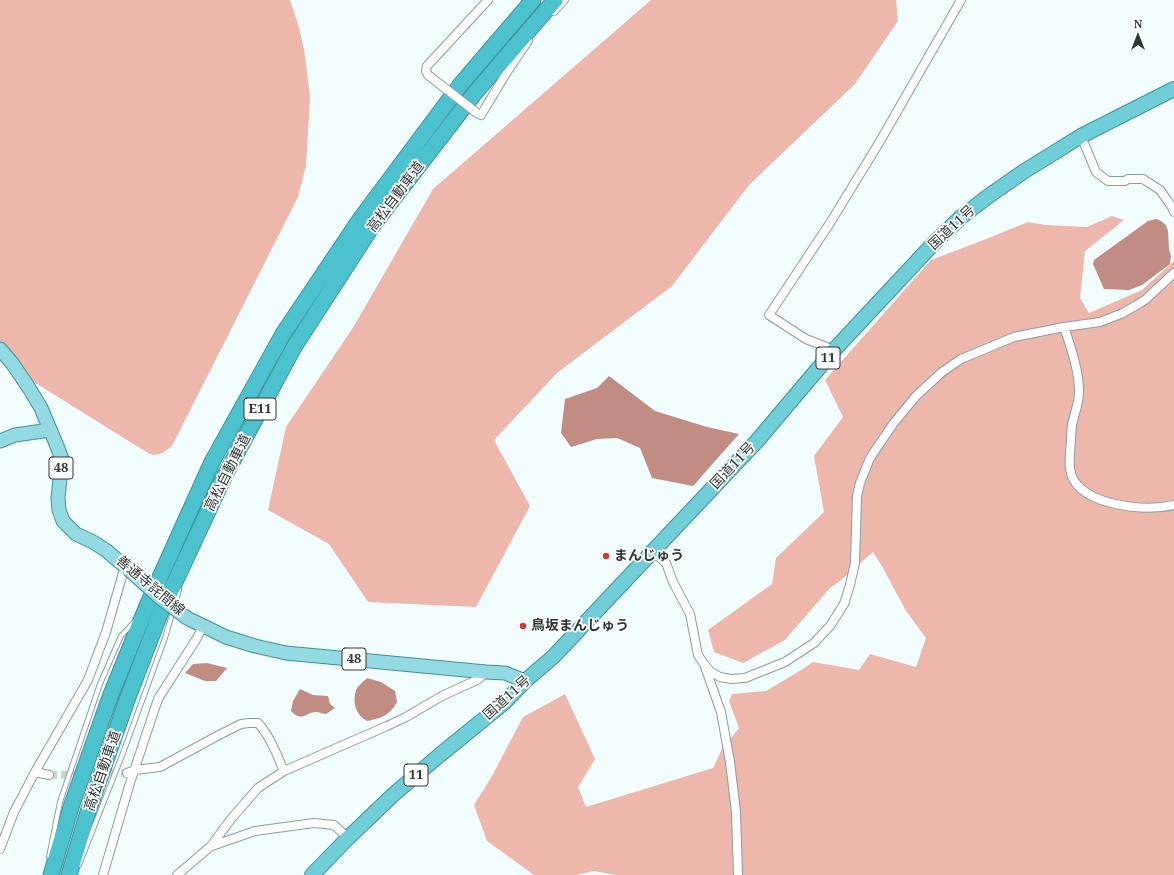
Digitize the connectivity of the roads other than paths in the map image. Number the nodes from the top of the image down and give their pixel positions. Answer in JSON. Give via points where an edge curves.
{"nodes":[{"id":1,"x":488,"y":0,"type":"edge"},
{"id":2,"x":533,"y":0,"type":"edge"},
{"id":3,"x":555,"y":0,"type":"edge"},
{"id":4,"x":564,"y":0,"type":"edge"},
{"id":5,"x":961,"y":0,"type":"edge"},
{"id":6,"x":1174,"y":89,"type":"edge"},
{"id":7,"x":1081,"y":136,"type":"junction"},
{"id":8,"x":1174,"y":212,"type":"edge"},
{"id":9,"x":1174,"y":273,"type":"edge"},
{"id":10,"x":1064,"y":327,"type":"junction"},
{"id":11,"x":0,"y":350,"type":"edge"},
{"id":12,"x":834,"y":350,"type":"junction"},
{"id":13,"x":50,"y":430,"type":"junction"},
{"id":14,"x":0,"y":441,"type":"edge"},
{"id":15,"x":1174,"y":505,"type":"edge"},
{"id":16,"x":190,"y":551,"type":"junction"},
{"id":17,"x":653,"y":552,"type":"junction"},
{"id":18,"x":127,"y":568,"type":"junction"},
{"id":19,"x":182,"y":580,"type":"dead end"},
{"id":20,"x":179,"y":587,"type":"dead end"},
{"id":21,"x":203,"y":626,"type":"junction"},
{"id":22,"x":704,"y":664,"type":"junction"},
{"id":23,"x":486,"y":672,"type":"junction"},
{"id":24,"x":525,"y":681,"type":"junction"},
{"id":25,"x":131,"y":771,"type":"junction"},
{"id":26,"x":284,"y":771,"type":"junction"},
{"id":27,"x":35,"y":772,"type":"junction"},
{"id":28,"x":49,"y":775,"type":"tunnel mouth"},
{"id":29,"x":348,"y":838,"type":"junction"},
{"id":30,"x":211,"y":846,"type":"junction"},
{"id":31,"x":0,"y":847,"type":"edge"},
{"id":32,"x":50,"y":868,"type":"edge"},
{"id":33,"x":74,"y":871,"type":"edge"},
{"id":34,"x":103,"y":875,"type":"edge"},
{"id":35,"x":177,"y":875,"type":"edge"},
{"id":36,"x":312,"y":875,"type":"edge"},
{"id":37,"x":738,"y":875,"type":"edge"}],
"edges":[{"from":1,"to":4,"type":"street","bridge":true,"via":[[427,66],[426,71],[481,115],[531,37]]},
{"from":2,"to":32,"type":"highway","name":"高松自動車道","number":"E11","via":[[461,84],[361,218],[283,334],[212,462],[147,606],[110,697]]},
{"from":3,"to":16,"type":"highway","name":"高松自動車道","number":"E11","via":[[474,94],[373,225],[294,347],[225,475]]},
{"from":5,"to":12,"type":"street","via":[[879,143],[769,315],[806,339]]},
{"from":6,"to":7,"type":"highway","name":"国道11号","number":"11"},
{"from":7,"to":8,"type":"street","via":[[1096,172],[1108,180],[1143,179],[1160,190]]},
{"from":7,"to":12,"type":"highway","name":"国道11号","number":"11","via":[[1023,172],[960,218]]},
{"from":9,"to":10,"type":"street","via":[[1145,300],[1123,313],[1100,322]]},
{"from":10,"to":15,"type":"street","via":[[1078,383],[1078,401],[1071,437],[1070,468],[1073,481],[1091,496],[1120,505],[1134,508]]},
{"from":10,"to":22,"type":"street","via":[[1014,337],[961,359],[942,372],[916,396],[893,424],[870,458],[860,483],[857,496],[855,562],[844,604],[814,644],[786,662],[745,678],[720,677]]},
{"from":11,"to":13,"type":"main road","name":"善通寺詫間線","number":"48","via":[[12,362],[29,388]]},
{"from":12,"to":17,"type":"highway","name":"国道11号","number":"11","via":[[757,441]]},
{"from":13,"to":14,"type":"main road"},
{"from":13,"to":18,"type":"main road","name":"善通寺詫間線","number":"48","via":[[62,458],[58,498],[63,521],[76,534],[107,551]]},
{"from":16,"to":19,"type":"lane"},
{"from":16,"to":33,"type":"highway","name":"高松自動車道","number":"E11","via":[[160,614],[127,700],[88,812]]},
{"from":17,"to":22,"type":"street","via":[[666,563],[690,614],[698,655]]},
{"from":17,"to":24,"type":"highway","name":"国道11号","number":"11","via":[[554,657]]},
{"from":18,"to":21,"type":"main road","name":"善通寺詫間線","number":"48","bridge":true,"via":[[158,596],[187,618]]},
{"from":18,"to":27,"type":"street","via":[[88,680]]},
{"from":20,"to":33,"type":"lane","via":[[165,638],[123,753]]},
{"from":21,"to":23,"type":"main road","name":"善通寺詫間線","number":"48","via":[[226,637],[286,652]]},
{"from":21,"to":25,"type":"street","via":[[158,699]]},
{"from":22,"to":37,"type":"street","via":[[721,712],[730,762],[736,812]]},
{"from":23,"to":24,"type":"main road","name":"善通寺詫間線","number":"48","via":[[504,672]]},
{"from":23,"to":26,"type":"street","via":[[479,679],[442,696],[406,717]]},
{"from":24,"to":29,"type":"highway","name":"国道11号","number":"11","via":[[505,702],[394,794]]},
{"from":25,"to":26,"type":"street","via":[[160,767],[241,724],[249,723],[258,724],[263,728]]},
{"from":25,"to":34,"type":"street","via":[[130,783]]},
{"from":26,"to":30,"type":"street","via":[[258,788]]},
{"from":27,"to":28,"type":"street"},
{"from":27,"to":31,"type":"street","via":[[14,812]]},
{"from":29,"to":30,"type":"street","via":[[334,826],[314,823],[255,831]]},
{"from":29,"to":36,"type":"highway","name":"国道11号","number":"11"},
{"from":30,"to":35,"type":"street"}]}
